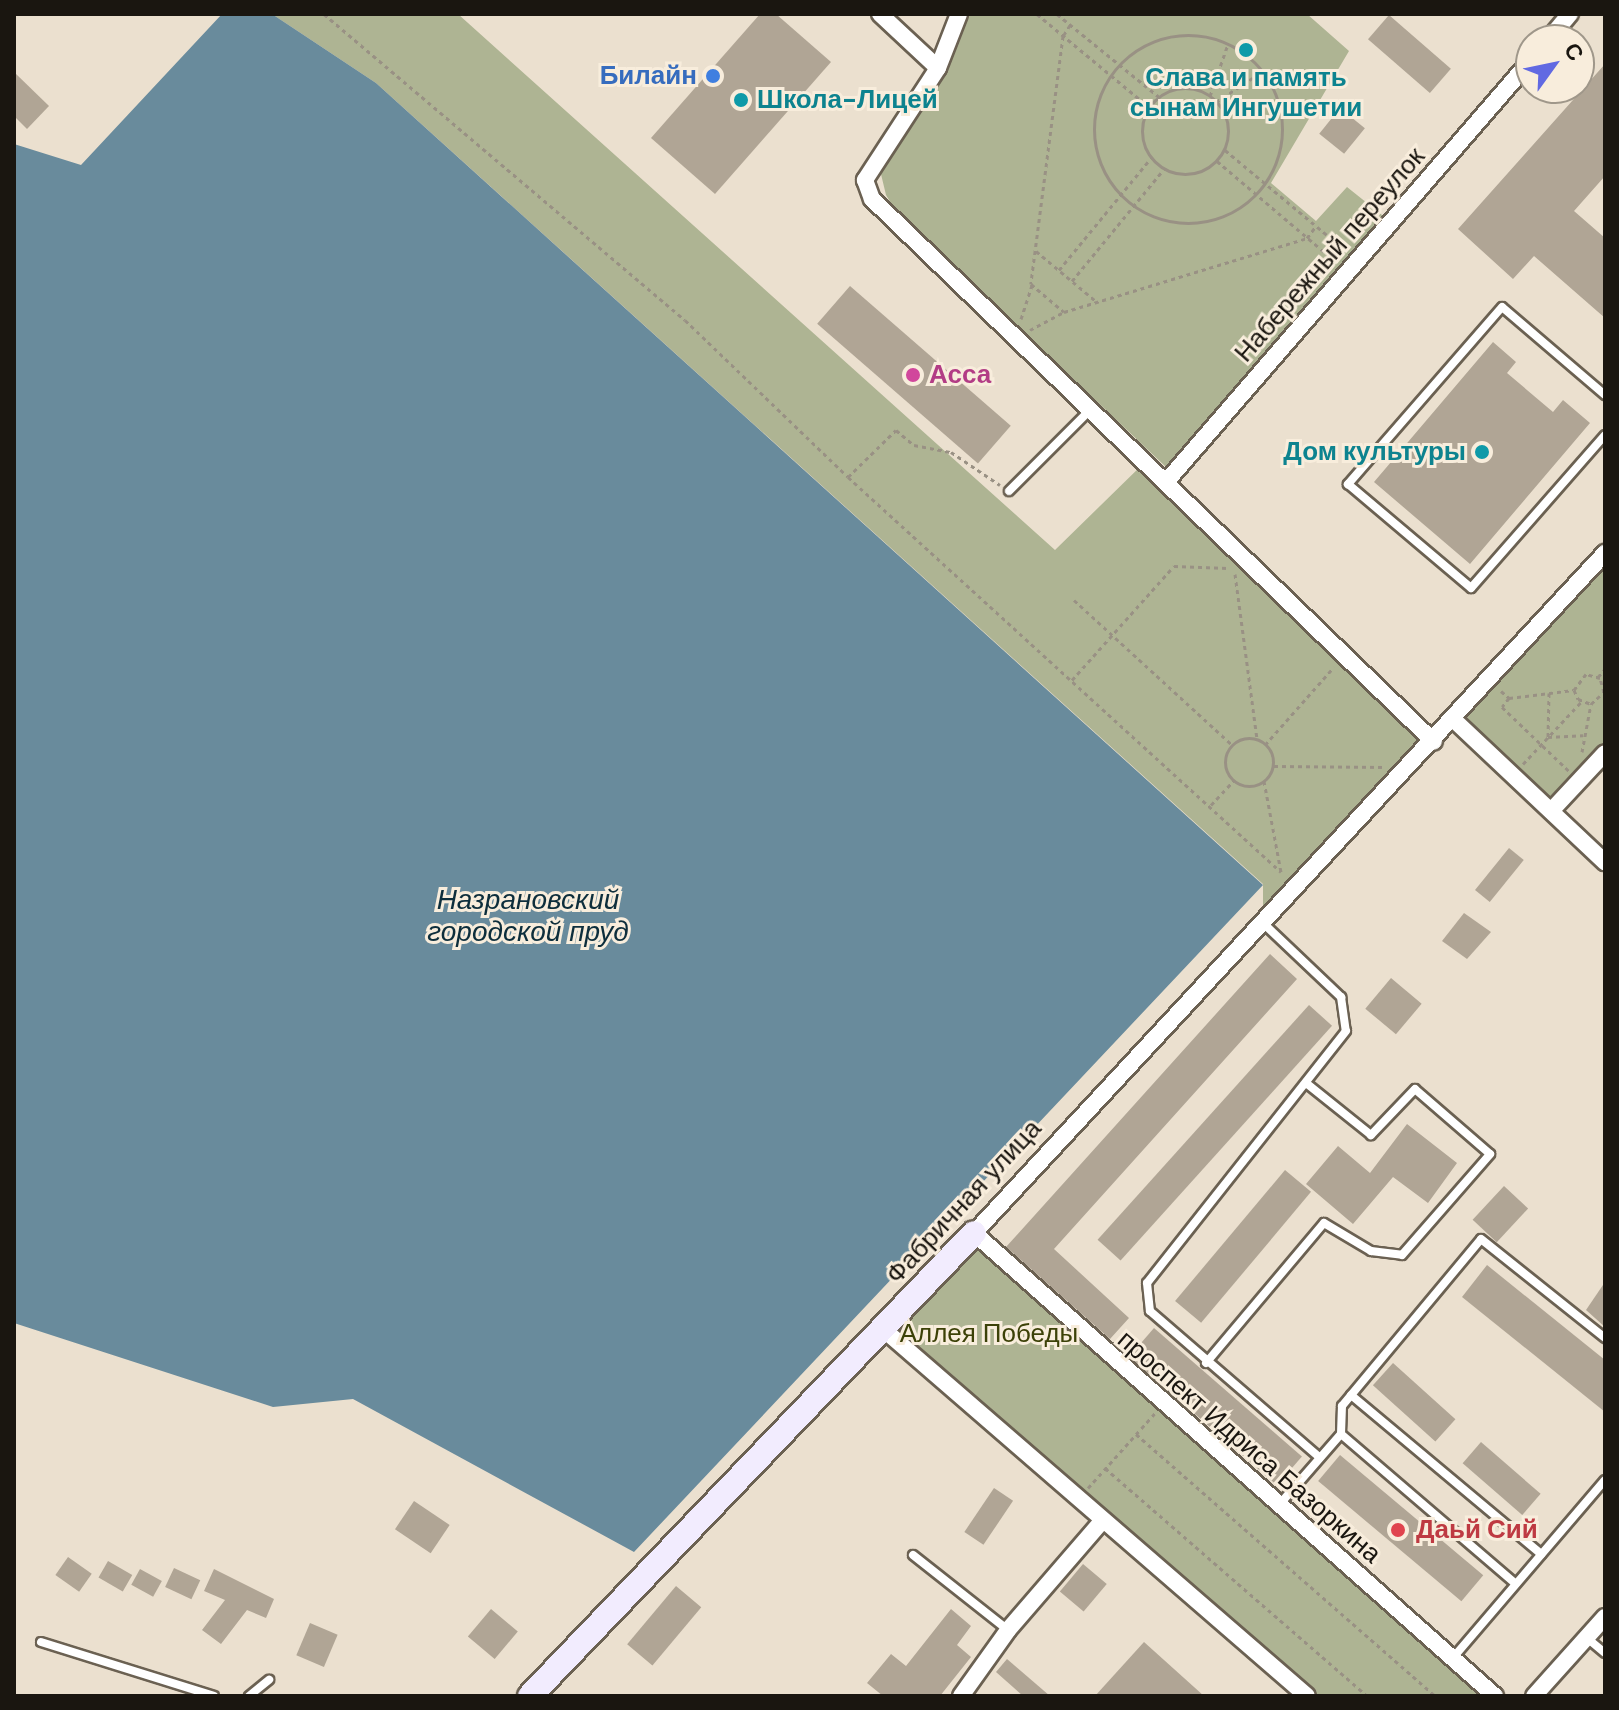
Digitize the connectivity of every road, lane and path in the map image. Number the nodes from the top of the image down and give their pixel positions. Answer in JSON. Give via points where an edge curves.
{"nodes":[{"id":1,"x":324,"y":14,"type":"edge"},
{"id":2,"x":880,"y":14,"type":"edge"},
{"id":3,"x":959,"y":14,"type":"edge"},
{"id":4,"x":1037,"y":14,"type":"edge"},
{"id":5,"x":1057,"y":14,"type":"edge"},
{"id":6,"x":1070,"y":25,"type":"junction"},
{"id":7,"x":1063,"y":36,"type":"junction"},
{"id":8,"x":1228,"y":44,"type":"junction"},
{"id":9,"x":1119,"y":63,"type":"junction"},
{"id":10,"x":938,"y":68,"type":"junction"},
{"id":11,"x":1263,"y":71,"type":"junction"},
{"id":12,"x":1110,"y":74,"type":"junction"},
{"id":13,"x":1515,"y":78,"type":"edge"},
{"id":14,"x":1210,"y":96,"type":"junction"},
{"id":15,"x":1159,"y":97,"type":"junction"},
{"id":16,"x":1216,"y":102,"type":"junction"},
{"id":17,"x":1149,"y":107,"type":"junction"},
{"id":18,"x":1225,"y":149,"type":"junction"},
{"id":19,"x":1151,"y":158,"type":"junction"},
{"id":20,"x":1217,"y":161,"type":"junction"},
{"id":21,"x":1164,"y":169,"type":"junction"},
{"id":22,"x":1266,"y":184,"type":"junction"},
{"id":23,"x":1257,"y":195,"type":"junction"},
{"id":24,"x":1121,"y":196,"type":"junction"},
{"id":25,"x":1134,"y":206,"type":"junction"},
{"id":26,"x":1316,"y":226,"type":"junction"},
{"id":27,"x":1307,"y":238,"type":"junction"},
{"id":28,"x":1036,"y":251,"type":"junction"},
{"id":29,"x":1352,"y":266,"type":"junction"},
{"id":30,"x":1059,"y":270,"type":"junction"},
{"id":31,"x":1072,"y":281,"type":"junction"},
{"id":32,"x":1032,"y":285,"type":"junction"},
{"id":33,"x":1097,"y":302,"type":"junction"},
{"id":34,"x":1064,"y":312,"type":"junction"},
{"id":35,"x":1015,"y":337,"type":"junction"},
{"id":36,"x":1605,"y":395,"type":"edge"},
{"id":37,"x":1090,"y":410,"type":"junction"},
{"id":38,"x":1605,"y":435,"type":"edge"},
{"id":39,"x":848,"y":477,"type":"junction"},
{"id":40,"x":1166,"y":482,"type":"junction"},
{"id":41,"x":1009,"y":491,"type":"joint"},
{"id":42,"x":1605,"y":553,"type":"edge"},
{"id":43,"x":1074,"y":600,"type":"dead end"},
{"id":44,"x":1112,"y":635,"type":"junction"},
{"id":45,"x":1345,"y":655,"type":"junction"},
{"id":46,"x":1605,"y":669,"type":"edge"},
{"id":47,"x":1598,"y":677,"type":"junction"},
{"id":48,"x":1072,"y":680,"type":"junction"},
{"id":49,"x":1490,"y":683,"type":"junction"},
{"id":50,"x":1574,"y":690,"type":"junction"},
{"id":51,"x":1549,"y":693,"type":"junction"},
{"id":52,"x":1509,"y":698,"type":"junction"},
{"id":53,"x":1581,"y":702,"type":"junction"},
{"id":54,"x":1591,"y":704,"type":"junction"},
{"id":55,"x":1453,"y":719,"type":"junction"},
{"id":56,"x":1583,"y":735,"type":"junction"},
{"id":57,"x":1548,"y":737,"type":"junction"},
{"id":58,"x":1257,"y":739,"type":"junction"},
{"id":59,"x":1434,"y":742,"type":"junction"},
{"id":60,"x":1231,"y":744,"type":"junction"},
{"id":61,"x":1542,"y":745,"type":"junction"},
{"id":62,"x":1264,"y":746,"type":"junction"},
{"id":63,"x":1605,"y":753,"type":"edge"},
{"id":64,"x":1274,"y":766,"type":"junction"},
{"id":65,"x":1410,"y":767,"type":"junction"},
{"id":66,"x":1513,"y":775,"type":"junction"},
{"id":67,"x":1233,"y":781,"type":"junction"},
{"id":68,"x":1264,"y":781,"type":"junction"},
{"id":69,"x":1580,"y":781,"type":"junction"},
{"id":70,"x":1210,"y":806,"type":"junction"},
{"id":71,"x":1551,"y":811,"type":"junction"},
{"id":72,"x":1605,"y":862,"type":"edge"},
{"id":73,"x":1281,"y":872,"type":"junction"},
{"id":74,"x":1292,"y":890,"type":"junction"},
{"id":75,"x":1263,"y":922,"type":"junction"},
{"id":76,"x":1306,"y":1083,"type":"junction"},
{"id":77,"x":974,"y":1233,"type":"junction"},
{"id":78,"x":882,"y":1328,"type":"junction"},
{"id":79,"x":1605,"y":1338,"type":"edge"},
{"id":80,"x":1206,"y":1363,"type":"junction"},
{"id":81,"x":1351,"y":1395,"type":"junction"},
{"id":82,"x":1162,"y":1404,"type":"junction"},
{"id":83,"x":1136,"y":1434,"type":"junction"},
{"id":84,"x":1341,"y":1434,"type":"junction"},
{"id":85,"x":1319,"y":1457,"type":"junction"},
{"id":86,"x":1105,"y":1468,"type":"junction"},
{"id":87,"x":1605,"y":1480,"type":"edge"},
{"id":88,"x":1080,"y":1497,"type":"junction"},
{"id":89,"x":1278,"y":1506,"type":"junction"},
{"id":90,"x":1103,"y":1520,"type":"junction"},
{"id":91,"x":1541,"y":1554,"type":"junction"},
{"id":92,"x":913,"y":1555,"type":"dead end"},
{"id":93,"x":1516,"y":1584,"type":"junction"},
{"id":94,"x":1605,"y":1617,"type":"edge"},
{"id":95,"x":1008,"y":1630,"type":"junction"},
{"id":96,"x":1587,"y":1637,"type":"junction"},
{"id":97,"x":41,"y":1642,"type":"dead end"},
{"id":98,"x":1605,"y":1653,"type":"edge"},
{"id":99,"x":1452,"y":1659,"type":"junction"},
{"id":100,"x":269,"y":1680,"type":"dead end"},
{"id":101,"x":190,"y":1693,"type":"edge"},
{"id":102,"x":214,"y":1696,"type":"edge"},
{"id":103,"x":249,"y":1696,"type":"edge"},
{"id":104,"x":530,"y":1696,"type":"edge"},
{"id":105,"x":961,"y":1696,"type":"edge"},
{"id":106,"x":1307,"y":1696,"type":"edge"},
{"id":107,"x":1367,"y":1696,"type":"edge"},
{"id":108,"x":1435,"y":1696,"type":"edge"},
{"id":109,"x":1495,"y":1696,"type":"edge"},
{"id":110,"x":1534,"y":1696,"type":"edge"}],
"edges":[{"from":1,"to":39,"type":"path","via":[[685,320]]},
{"from":2,"to":10,"type":"street"},
{"from":3,"to":10,"type":"street"},
{"from":4,"to":7,"type":"path"},
{"from":5,"to":6,"type":"path"},
{"from":6,"to":7,"type":"path"},
{"from":6,"to":9,"type":"path"},
{"from":7,"to":12,"type":"path"},
{"from":7,"to":28,"type":"path"},
{"from":8,"to":9,"type":"path","via":[[1206,35],[1175,35],[1145,44]]},
{"from":8,"to":11,"type":"path"},
{"from":8,"to":14,"type":"path"},
{"from":9,"to":12,"type":"path"},
{"from":9,"to":15,"type":"path"},
{"from":10,"to":35,"type":"street","via":[[865,180],[872,199]]},
{"from":11,"to":16,"type":"path"},
{"from":11,"to":22,"type":"path","via":[[1277,94],[1283,125],[1280,156]]},
{"from":12,"to":17,"type":"path"},
{"from":12,"to":24,"type":"path","via":[[1097,104],[1094,137],[1102,168]]},
{"from":13,"to":29,"type":"street","name":"Набережный переулок"},
{"from":14,"to":15,"type":"path","via":[[1188,88]]},
{"from":14,"to":16,"type":"path"},
{"from":15,"to":17,"type":"path"},
{"from":16,"to":18,"type":"path","via":[[1228,124]]},
{"from":17,"to":19,"type":"path","via":[[1141,130]]},
{"from":18,"to":20,"type":"path"},
{"from":18,"to":22,"type":"path"},
{"from":19,"to":21,"type":"path"},
{"from":19,"to":24,"type":"path"},
{"from":20,"to":21,"type":"path","via":[[1187,175]]},
{"from":20,"to":23,"type":"path"},
{"from":21,"to":25,"type":"path"},
{"from":22,"to":23,"type":"path"},
{"from":22,"to":26,"type":"path"},
{"from":23,"to":25,"type":"path","via":[[1223,217],[1184,224]]},
{"from":23,"to":27,"type":"path"},
{"from":24,"to":25,"type":"path"},
{"from":24,"to":30,"type":"path"},
{"from":25,"to":31,"type":"path"},
{"from":26,"to":27,"type":"path"},
{"from":26,"to":29,"type":"path"},
{"from":27,"to":29,"type":"path"},
{"from":27,"to":33,"type":"path"},
{"from":28,"to":30,"type":"path"},
{"from":28,"to":32,"type":"path"},
{"from":29,"to":40,"type":"street","name":"Набережный переулок"},
{"from":30,"to":31,"type":"path"},
{"from":31,"to":33,"type":"path"},
{"from":32,"to":34,"type":"path"},
{"from":32,"to":35,"type":"path"},
{"from":33,"to":34,"type":"path"},
{"from":34,"to":35,"type":"path"},
{"from":35,"to":37,"type":"street"},
{"from":36,"to":38,"type":"lane","via":[[1502,307],[1348,484],[1471,588]]},
{"from":37,"to":40,"type":"street"},
{"from":37,"to":41,"type":"lane"},
{"from":39,"to":41,"type":"path","via":[[896,430],[914,445],[951,452]]},
{"from":39,"to":48,"type":"path"},
{"from":40,"to":45,"type":"street"},
{"from":42,"to":49,"type":"street","name":"Фабричная улица"},
{"from":43,"to":44,"type":"path"},
{"from":44,"to":48,"type":"path"},
{"from":44,"to":58,"type":"path","via":[[1174,566],[1234,568]]},
{"from":44,"to":60,"type":"path"},
{"from":45,"to":59,"type":"street"},
{"from":45,"to":62,"type":"path"},
{"from":46,"to":47,"type":"path"},
{"from":47,"to":50,"type":"path","via":[[1581,676]]},
{"from":47,"to":54,"type":"path","via":[[1604,692]]},
{"from":48,"to":70,"type":"path"},
{"from":49,"to":52,"type":"path"},
{"from":49,"to":55,"type":"street","name":"Фабричная улица"},
{"from":50,"to":51,"type":"path"},
{"from":50,"to":53,"type":"path"},
{"from":51,"to":52,"type":"path"},
{"from":51,"to":57,"type":"path"},
{"from":52,"to":61,"type":"path","via":[[1502,707]]},
{"from":53,"to":54,"type":"path"},
{"from":53,"to":57,"type":"path"},
{"from":54,"to":56,"type":"path"},
{"from":55,"to":59,"type":"street","name":"Фабричная улица"},
{"from":55,"to":66,"type":"street"},
{"from":56,"to":57,"type":"path"},
{"from":56,"to":69,"type":"path"},
{"from":57,"to":61,"type":"path"},
{"from":58,"to":60,"type":"path"},
{"from":58,"to":62,"type":"path"},
{"from":59,"to":65,"type":"street","name":"Фабричная улица"},
{"from":60,"to":67,"type":"path","via":[[1223,760]]},
{"from":61,"to":66,"type":"path"},
{"from":61,"to":69,"type":"path"},
{"from":62,"to":64,"type":"path"},
{"from":63,"to":69,"type":"street"},
{"from":64,"to":65,"type":"path"},
{"from":64,"to":68,"type":"path"},
{"from":65,"to":74,"type":"street","name":"Фабричная улица"},
{"from":66,"to":71,"type":"street"},
{"from":67,"to":68,"type":"path","via":[[1248,787]]},
{"from":67,"to":70,"type":"path"},
{"from":68,"to":73,"type":"path"},
{"from":69,"to":71,"type":"street"},
{"from":70,"to":73,"type":"path"},
{"from":71,"to":72,"type":"street"},
{"from":73,"to":74,"type":"path"},
{"from":74,"to":75,"type":"street","name":"Фабричная улица"},
{"from":75,"to":76,"type":"lane","via":[[1341,997],[1346,1031]]},
{"from":75,"to":77,"type":"street","name":"Фабричная улица"},
{"from":76,"to":80,"type":"lane","via":[[1147,1283],[1150,1311]]},
{"from":76,"to":80,"type":"lane","via":[[1371,1135],[1415,1089],[1490,1154],[1402,1255],[1371,1251],[1324,1223]]},
{"from":77,"to":78,"type":"street","name":"Фабричная улица"},
{"from":77,"to":82,"type":"street","name":"проспект Идриса Базоркина"},
{"from":78,"to":88,"type":"street"},
{"from":78,"to":104,"type":"street","name":"Фабричная улица"},
{"from":79,"to":81,"type":"lane","via":[[1481,1239]]},
{"from":80,"to":85,"type":"lane"},
{"from":81,"to":84,"type":"lane","via":[[1342,1406]]},
{"from":81,"to":91,"type":"lane"},
{"from":82,"to":83,"type":"path"},
{"from":82,"to":89,"type":"street","name":"проспект Идриса Базоркина"},
{"from":83,"to":86,"type":"path"},
{"from":83,"to":108,"type":"path"},
{"from":84,"to":85,"type":"lane"},
{"from":84,"to":93,"type":"lane"},
{"from":85,"to":89,"type":"lane"},
{"from":86,"to":88,"type":"path"},
{"from":86,"to":107,"type":"path"},
{"from":87,"to":91,"type":"lane"},
{"from":88,"to":90,"type":"street"},
{"from":89,"to":99,"type":"street","name":"проспект Идриса Базоркина"},
{"from":90,"to":95,"type":"street"},
{"from":90,"to":106,"type":"street"},
{"from":91,"to":93,"type":"lane"},
{"from":92,"to":95,"type":"lane"},
{"from":93,"to":99,"type":"lane"},
{"from":94,"to":96,"type":"street"},
{"from":95,"to":105,"type":"street"},
{"from":96,"to":98,"type":"lane"},
{"from":96,"to":110,"type":"street"},
{"from":97,"to":101,"type":"lane"},
{"from":99,"to":109,"type":"street","name":"проспект Идриса Базоркина"},
{"from":100,"to":103,"type":"lane"},
{"from":101,"to":102,"type":"lane"}]}
